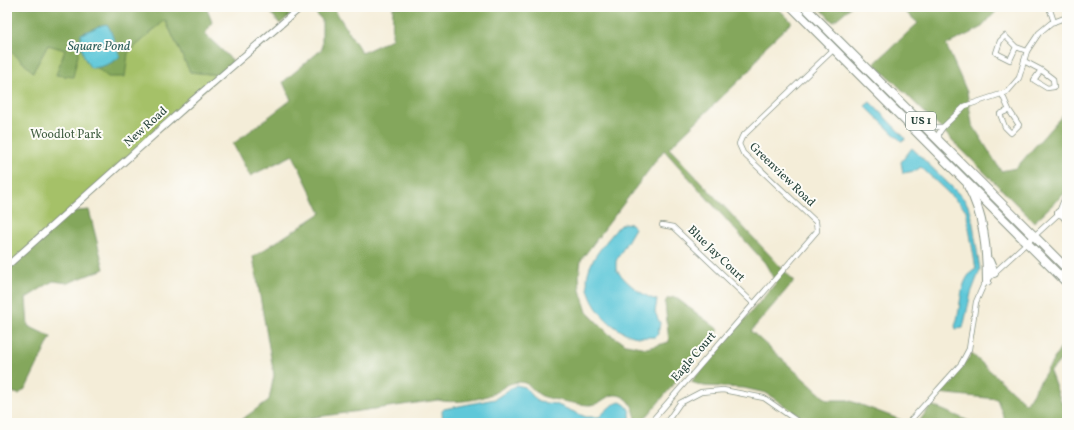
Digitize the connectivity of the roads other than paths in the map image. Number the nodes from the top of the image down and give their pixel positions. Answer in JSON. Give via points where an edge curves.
{"nodes":[{"id":1,"x":301,"y":7,"type":"edge"},
{"id":2,"x":792,"y":7,"type":"edge"},
{"id":3,"x":805,"y":7,"type":"edge"},
{"id":4,"x":1050,"y":8,"type":"edge"},
{"id":5,"x":1067,"y":17,"type":"edge"},
{"id":6,"x":1054,"y":22,"type":"junction"},
{"id":7,"x":1016,"y":47,"type":"junction"},
{"id":8,"x":834,"y":49,"type":"junction"},
{"id":9,"x":1027,"y":51,"type":"junction"},
{"id":10,"x":1024,"y":61,"type":"junction"},
{"id":11,"x":1041,"y":70,"type":"junction"},
{"id":12,"x":1002,"y":94,"type":"junction"},
{"id":13,"x":1009,"y":110,"type":"junction"},
{"id":14,"x":927,"y":127,"type":"junction"},
{"id":15,"x":943,"y":127,"type":"junction"},
{"id":16,"x":939,"y":139,"type":"junction"},
{"id":17,"x":964,"y":179,"type":"junction"},
{"id":18,"x":1067,"y":192,"type":"edge"},
{"id":19,"x":1067,"y":206,"type":"edge"},
{"id":20,"x":1059,"y":213,"type":"junction"},
{"id":21,"x":1067,"y":219,"type":"edge"},
{"id":22,"x":662,"y":225,"type":"dead end"},
{"id":23,"x":1035,"y":236,"type":"junction"},
{"id":24,"x":1028,"y":243,"type":"junction"},
{"id":25,"x":987,"y":257,"type":"junction"},
{"id":26,"x":7,"y":266,"type":"edge"},
{"id":27,"x":1067,"y":269,"type":"edge"},
{"id":28,"x":994,"y":274,"type":"junction"},
{"id":29,"x":987,"y":281,"type":"junction"},
{"id":30,"x":1067,"y":283,"type":"edge"},
{"id":31,"x":753,"y":303,"type":"junction"},
{"id":32,"x":650,"y":423,"type":"edge"},
{"id":33,"x":666,"y":423,"type":"edge"},
{"id":34,"x":800,"y":423,"type":"edge"},
{"id":35,"x":908,"y":423,"type":"edge"}],
"edges":[{"from":1,"to":26,"type":"street","name":"New Road"},
{"from":2,"to":8,"type":"highway","number":"US 1"},
{"from":3,"to":14,"type":"highway","number":"US 1"},
{"from":4,"to":6,"type":"street"},
{"from":5,"to":6,"type":"street"},
{"from":6,"to":9,"type":"street","via":[[1039,33]]},
{"from":7,"to":7,"type":"street","via":[[1010,60],[996,54],[1000,41],[1005,36]]},
{"from":7,"to":9,"type":"street"},
{"from":8,"to":17,"type":"highway","number":"US 1"},
{"from":8,"to":31,"type":"street","name":"Greenview Road","via":[[740,140],[743,153],[816,222],[817,227],[815,235]]},
{"from":9,"to":10,"type":"street"},
{"from":10,"to":11,"type":"street"},
{"from":10,"to":12,"type":"street","via":[[1019,78]]},
{"from":11,"to":11,"type":"street","via":[[1053,79],[1054,87],[1047,88],[1034,80]]},
{"from":12,"to":13,"type":"street"},
{"from":12,"to":15,"type":"street","via":[[965,106]]},
{"from":13,"to":13,"type":"street","via":[[1019,125],[1011,133],[1005,127],[1000,114]]},
{"from":14,"to":15,"type":"street"},
{"from":14,"to":16,"type":"highway","number":"US 1"},
{"from":15,"to":16,"type":"street"},
{"from":16,"to":23,"type":"highway","number":"US 1"},
{"from":17,"to":24,"type":"highway","number":"US 1"},
{"from":17,"to":25,"type":"highway","via":[[980,214]]},
{"from":18,"to":20,"type":"street"},
{"from":19,"to":20,"type":"street"},
{"from":20,"to":21,"type":"highway"},
{"from":20,"to":23,"type":"street"},
{"from":22,"to":31,"type":"street","name":"Blue Jay Court","via":[[673,227]]},
{"from":23,"to":24,"type":"street"},
{"from":23,"to":27,"type":"highway","number":"US 1"},
{"from":24,"to":28,"type":"street"},
{"from":24,"to":30,"type":"highway","number":"US 1"},
{"from":25,"to":28,"type":"highway"},
{"from":25,"to":29,"type":"highway"},
{"from":28,"to":29,"type":"street"},
{"from":29,"to":35,"type":"street","via":[[976,302],[970,343],[964,360]]},
{"from":31,"to":32,"type":"street","name":"Eagle Court"},
{"from":33,"to":34,"type":"street","via":[[680,404],[701,392],[727,390],[764,398]]}]}
